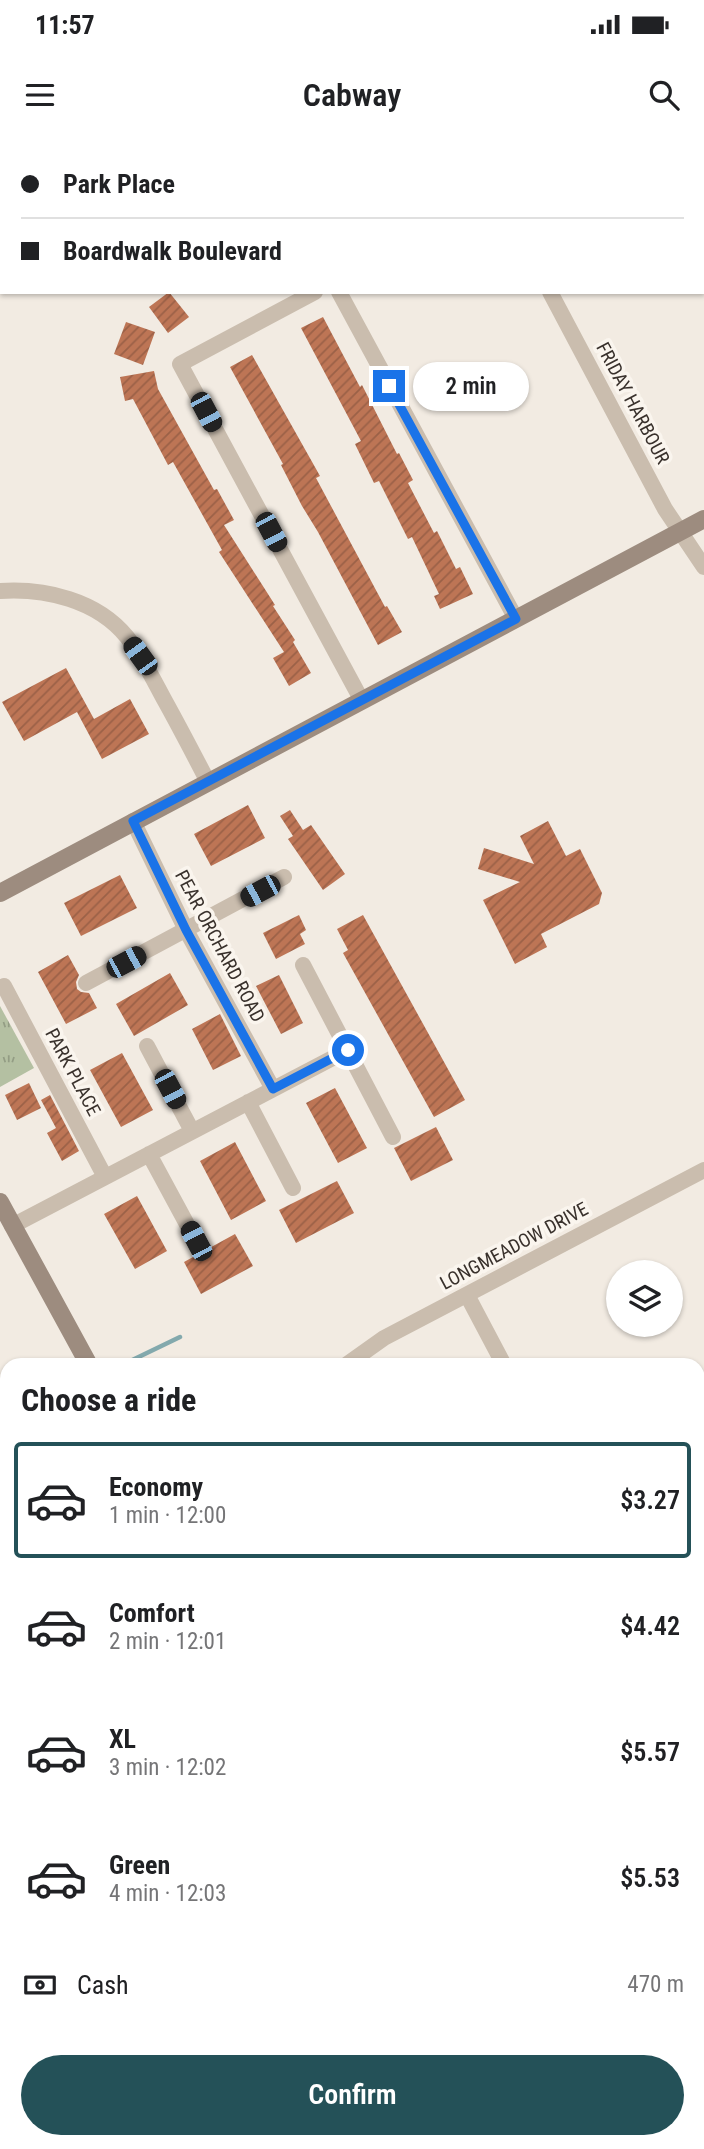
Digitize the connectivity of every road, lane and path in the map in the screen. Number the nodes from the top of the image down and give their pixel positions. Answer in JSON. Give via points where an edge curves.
{"nodes":[{"id":1,"x":311,"y":294,"type":"edge"},
{"id":2,"x":340,"y":294,"type":"edge"},
{"id":3,"x":551,"y":294,"type":"edge"},
{"id":4,"x":704,"y":519,"type":"edge"},
{"id":5,"x":681,"y":531,"type":"junction"},
{"id":6,"x":704,"y":567,"type":"edge"},
{"id":7,"x":0,"y":591,"type":"edge"},
{"id":8,"x":516,"y":619,"type":"junction"},
{"id":9,"x":362,"y":701,"type":"junction"},
{"id":10,"x":208,"y":782,"type":"junction"},
{"id":11,"x":133,"y":821,"type":"junction"},
{"id":12,"x":284,"y":877,"type":"dead end"},
{"id":13,"x":0,"y":893,"type":"edge"},
{"id":14,"x":186,"y":930,"type":"junction"},
{"id":15,"x":303,"y":965,"type":"dead end"},
{"id":16,"x":86,"y":983,"type":"dead end"},
{"id":17,"x":4,"y":986,"type":"dead end"},
{"id":18,"x":147,"y":1046,"type":"dead end"},
{"id":19,"x":348,"y":1050,"type":"junction"},
{"id":20,"x":273,"y":1089,"type":"junction"},
{"id":21,"x":248,"y":1102,"type":"junction"},
{"id":22,"x":192,"y":1131,"type":"junction"},
{"id":23,"x":393,"y":1137,"type":"dead end"},
{"id":24,"x":149,"y":1154,"type":"junction"},
{"id":25,"x":704,"y":1170,"type":"edge"},
{"id":26,"x":106,"y":1177,"type":"junction"},
{"id":27,"x":293,"y":1188,"type":"dead end"},
{"id":28,"x":0,"y":1202,"type":"edge"},
{"id":29,"x":12,"y":1226,"type":"junction"},
{"id":30,"x":196,"y":1241,"type":"dead end"},
{"id":31,"x":467,"y":1295,"type":"junction"},
{"id":32,"x":85,"y":1358,"type":"edge"},
{"id":33,"x":356,"y":1358,"type":"edge"},
{"id":34,"x":500,"y":1358,"type":"edge"}],
"edges":[{"from":1,"to":9,"type":"street","via":[[180,364]]},
{"from":2,"to":8,"type":"street"},
{"from":3,"to":5,"type":"street","name":"FRIDAY HARBOUR"},
{"from":4,"to":5,"type":"main road"},
{"from":5,"to":6,"type":"street","name":"FRIDAY HARBOUR"},
{"from":5,"to":8,"type":"main road"},
{"from":7,"to":10,"type":"street","via":[[59,595],[106,617],[125,634]]},
{"from":8,"to":9,"type":"main road"},
{"from":9,"to":10,"type":"main road"},
{"from":10,"to":11,"type":"main road"},
{"from":11,"to":13,"type":"main road"},
{"from":11,"to":14,"type":"street","name":"PEAR ORCHARD ROAD"},
{"from":12,"to":14,"type":"street"},
{"from":14,"to":16,"type":"street"},
{"from":14,"to":20,"type":"street","name":"PEAR ORCHARD ROAD"},
{"from":15,"to":19,"type":"street"},
{"from":17,"to":26,"type":"street","name":"PARK PLACE"},
{"from":18,"to":22,"type":"street"},
{"from":19,"to":20,"type":"street"},
{"from":19,"to":23,"type":"street"},
{"from":20,"to":21,"type":"street"},
{"from":21,"to":22,"type":"street"},
{"from":21,"to":27,"type":"street"},
{"from":22,"to":24,"type":"street"},
{"from":24,"to":26,"type":"street"},
{"from":24,"to":30,"type":"street"},
{"from":25,"to":31,"type":"street","name":"LONGMEADOW DRIVE"},
{"from":26,"to":29,"type":"street"},
{"from":28,"to":29,"type":"main road"},
{"from":29,"to":32,"type":"main road"},
{"from":31,"to":33,"type":"street","name":"LONGMEADOW DRIVE","via":[[384,1338]]},
{"from":31,"to":34,"type":"street"}]}
